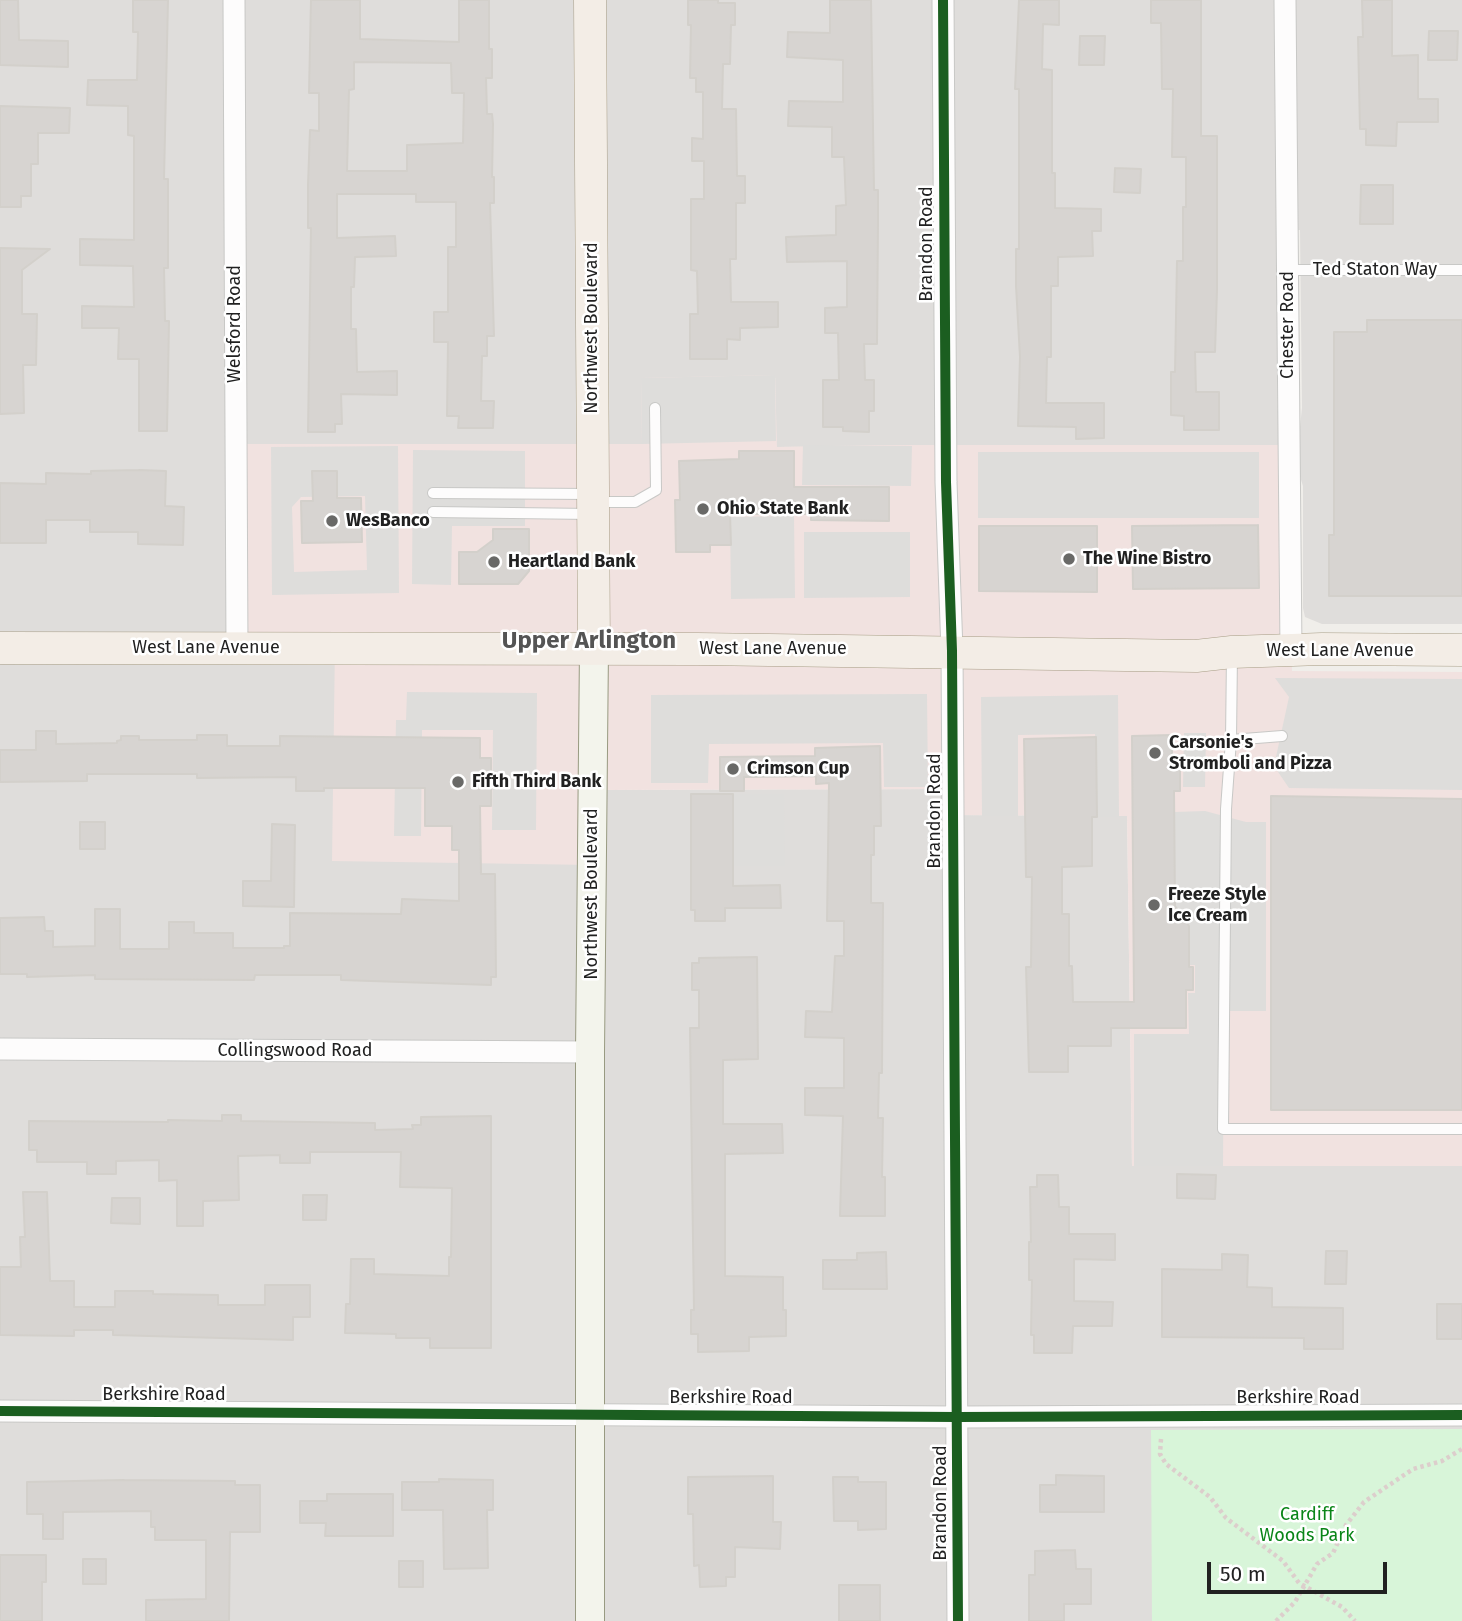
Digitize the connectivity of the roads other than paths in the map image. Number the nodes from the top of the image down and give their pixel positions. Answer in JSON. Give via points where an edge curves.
{"nodes":[{"id":1,"x":234,"y":0,"type":"edge"},
{"id":2,"x":590,"y":0,"type":"edge"},
{"id":3,"x":943,"y":0,"type":"edge"},
{"id":4,"x":1285,"y":0,"type":"edge"},
{"id":5,"x":1287,"y":270,"type":"junction"},
{"id":6,"x":1462,"y":270,"type":"edge"},
{"id":7,"x":655,"y":408,"type":"dead end"},
{"id":8,"x":433,"y":493,"type":"dead end"},
{"id":9,"x":593,"y":503,"type":"junction"},
{"id":10,"x":433,"y":512,"type":"dead end"},
{"id":11,"x":237,"y":647,"type":"junction"},
{"id":12,"x":0,"y":648,"type":"edge"},
{"id":13,"x":594,"y":648,"type":"junction"},
{"id":14,"x":1291,"y":650,"type":"junction"},
{"id":15,"x":1462,"y":650,"type":"edge"},
{"id":16,"x":952,"y":651,"type":"junction"},
{"id":17,"x":1232,"y":652,"type":"junction"},
{"id":18,"x":1282,"y":736,"type":"dead end"},
{"id":19,"x":1231,"y":740,"type":"junction"},
{"id":20,"x":0,"y":1049,"type":"edge"},
{"id":21,"x":590,"y":1052,"type":"junction"},
{"id":22,"x":1462,"y":1129,"type":"edge"},
{"id":23,"x":0,"y":1411,"type":"edge"},
{"id":24,"x":591,"y":1415,"type":"junction"},
{"id":25,"x":1462,"y":1415,"type":"edge"},
{"id":26,"x":957,"y":1417,"type":"junction"},
{"id":27,"x":590,"y":1621,"type":"edge"},
{"id":28,"x":958,"y":1621,"type":"edge"}],
"edges":[{"from":1,"to":11,"type":"street","name":"Welsford Road"},
{"from":2,"to":9,"type":"main road","name":"Northwest Boulevard"},
{"from":3,"to":16,"type":"street","name":"Brandon Road","via":[[946,490]]},
{"from":4,"to":5,"type":"street","name":"Chester Road"},
{"from":5,"to":6,"type":"lane","name":"Ted Staton Way"},
{"from":5,"to":14,"type":"street","name":"Chester Road"},
{"from":7,"to":9,"type":"lane","via":[[656,489],[635,502]]},
{"from":8,"to":9,"type":"lane"},
{"from":9,"to":10,"type":"lane"},
{"from":9,"to":13,"type":"main road","name":"Northwest Boulevard"},
{"from":11,"to":12,"type":"main road","name":"West Lane Avenue"},
{"from":11,"to":13,"type":"main road","name":"West Lane Avenue"},
{"from":13,"to":16,"type":"main road","name":"West Lane Avenue"},
{"from":13,"to":21,"type":"main road","name":"Northwest Boulevard"},
{"from":14,"to":15,"type":"main road","name":"West Lane Avenue"},
{"from":14,"to":17,"type":"main road","name":"West Lane Avenue"},
{"from":16,"to":17,"type":"main road","name":"West Lane Avenue","via":[[1196,656]]},
{"from":16,"to":26,"type":"street","name":"Brandon Road"},
{"from":17,"to":19,"type":"lane"},
{"from":18,"to":19,"type":"lane"},
{"from":19,"to":22,"type":"lane","via":[[1226,809],[1223,1129]]},
{"from":20,"to":21,"type":"street","name":"Collingswood Road"},
{"from":21,"to":24,"type":"main road","name":"Northwest Boulevard"},
{"from":23,"to":24,"type":"street","name":"Berkshire Road"},
{"from":24,"to":26,"type":"street","name":"Berkshire Road"},
{"from":24,"to":27,"type":"main road","name":"Northwest Boulevard"},
{"from":25,"to":26,"type":"street","name":"Berkshire Road"},
{"from":26,"to":28,"type":"street","name":"Brandon Road"}]}
